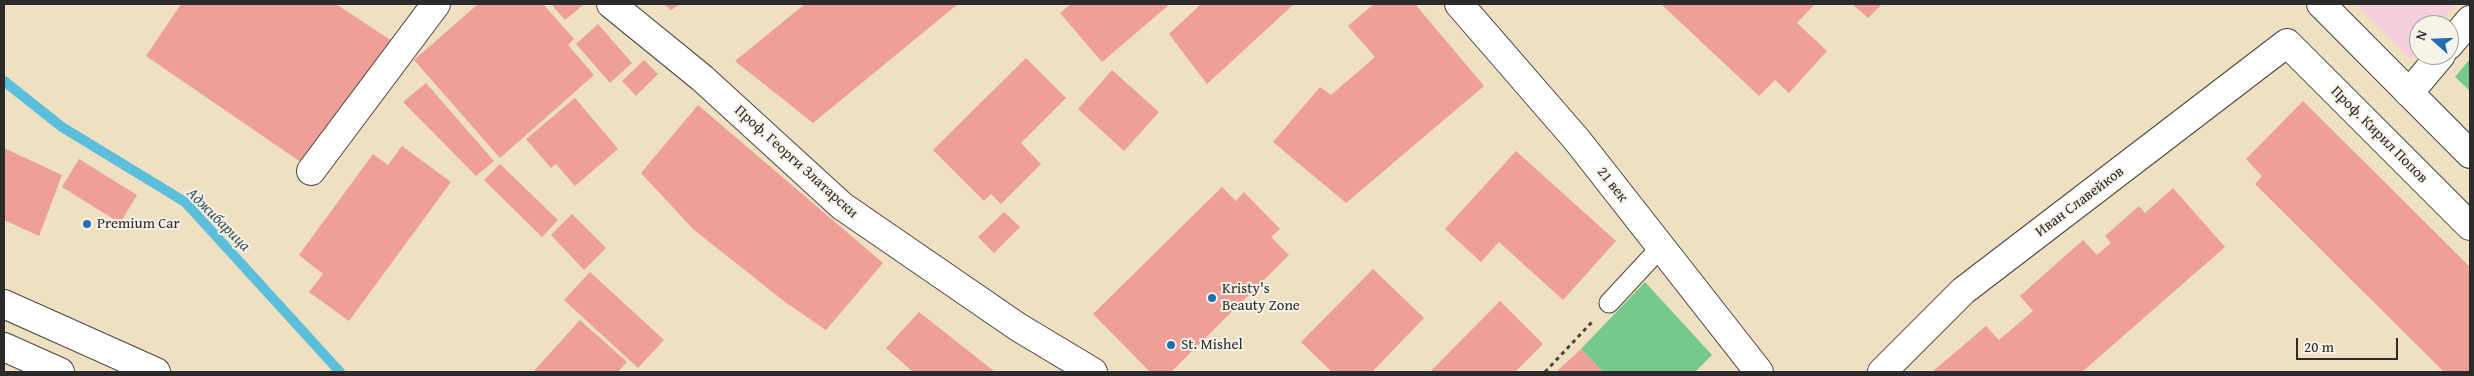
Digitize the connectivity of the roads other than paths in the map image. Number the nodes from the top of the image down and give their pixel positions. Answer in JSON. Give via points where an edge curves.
{"nodes":[{"id":1,"x":436,"y":4,"type":"edge"},
{"id":2,"x":611,"y":4,"type":"edge"},
{"id":3,"x":1460,"y":4,"type":"edge"},
{"id":4,"x":2321,"y":4,"type":"edge"},
{"id":5,"x":2470,"y":20,"type":"edge"},
{"id":6,"x":2459,"y":33,"type":"edge"},
{"id":7,"x":2287,"y":43,"type":"joint"},
{"id":8,"x":2433,"y":65,"type":"edge"},
{"id":9,"x":2409,"y":93,"type":"junction"},
{"id":10,"x":2470,"y":154,"type":"edge"},
{"id":11,"x":311,"y":171,"type":"dead end"},
{"id":12,"x":2470,"y":226,"type":"edge"},
{"id":13,"x":1661,"y":248,"type":"junction"},
{"id":14,"x":1610,"y":303,"type":"road end"},
{"id":15,"x":4,"y":304,"type":"edge"},
{"id":16,"x":4,"y":346,"type":"edge"},
{"id":17,"x":60,"y":372,"type":"edge"},
{"id":18,"x":156,"y":372,"type":"edge"},
{"id":19,"x":1093,"y":372,"type":"edge"},
{"id":20,"x":1759,"y":372,"type":"edge"},
{"id":21,"x":1882,"y":372,"type":"edge"}],
"edges":[{"from":1,"to":11,"type":"street"},
{"from":2,"to":19,"type":"street","name":"Проф. Георги Златарски","via":[[702,78],[842,206],[1018,327]]},
{"from":3,"to":13,"type":"street","name":"21 век","via":[[1577,140]]},
{"from":4,"to":9,"type":"street"},
{"from":5,"to":6,"type":"street"},
{"from":7,"to":12,"type":"street","name":"Проф. Кирил Попов"},
{"from":7,"to":21,"type":"street","name":"Иван Славейков","via":[[1963,291]]},
{"from":8,"to":9,"type":"street"},
{"from":9,"to":10,"type":"street"},
{"from":13,"to":14,"type":"lane"},
{"from":13,"to":20,"type":"street","name":"21 век"},
{"from":15,"to":18,"type":"street"},
{"from":16,"to":17,"type":"street"}]}
